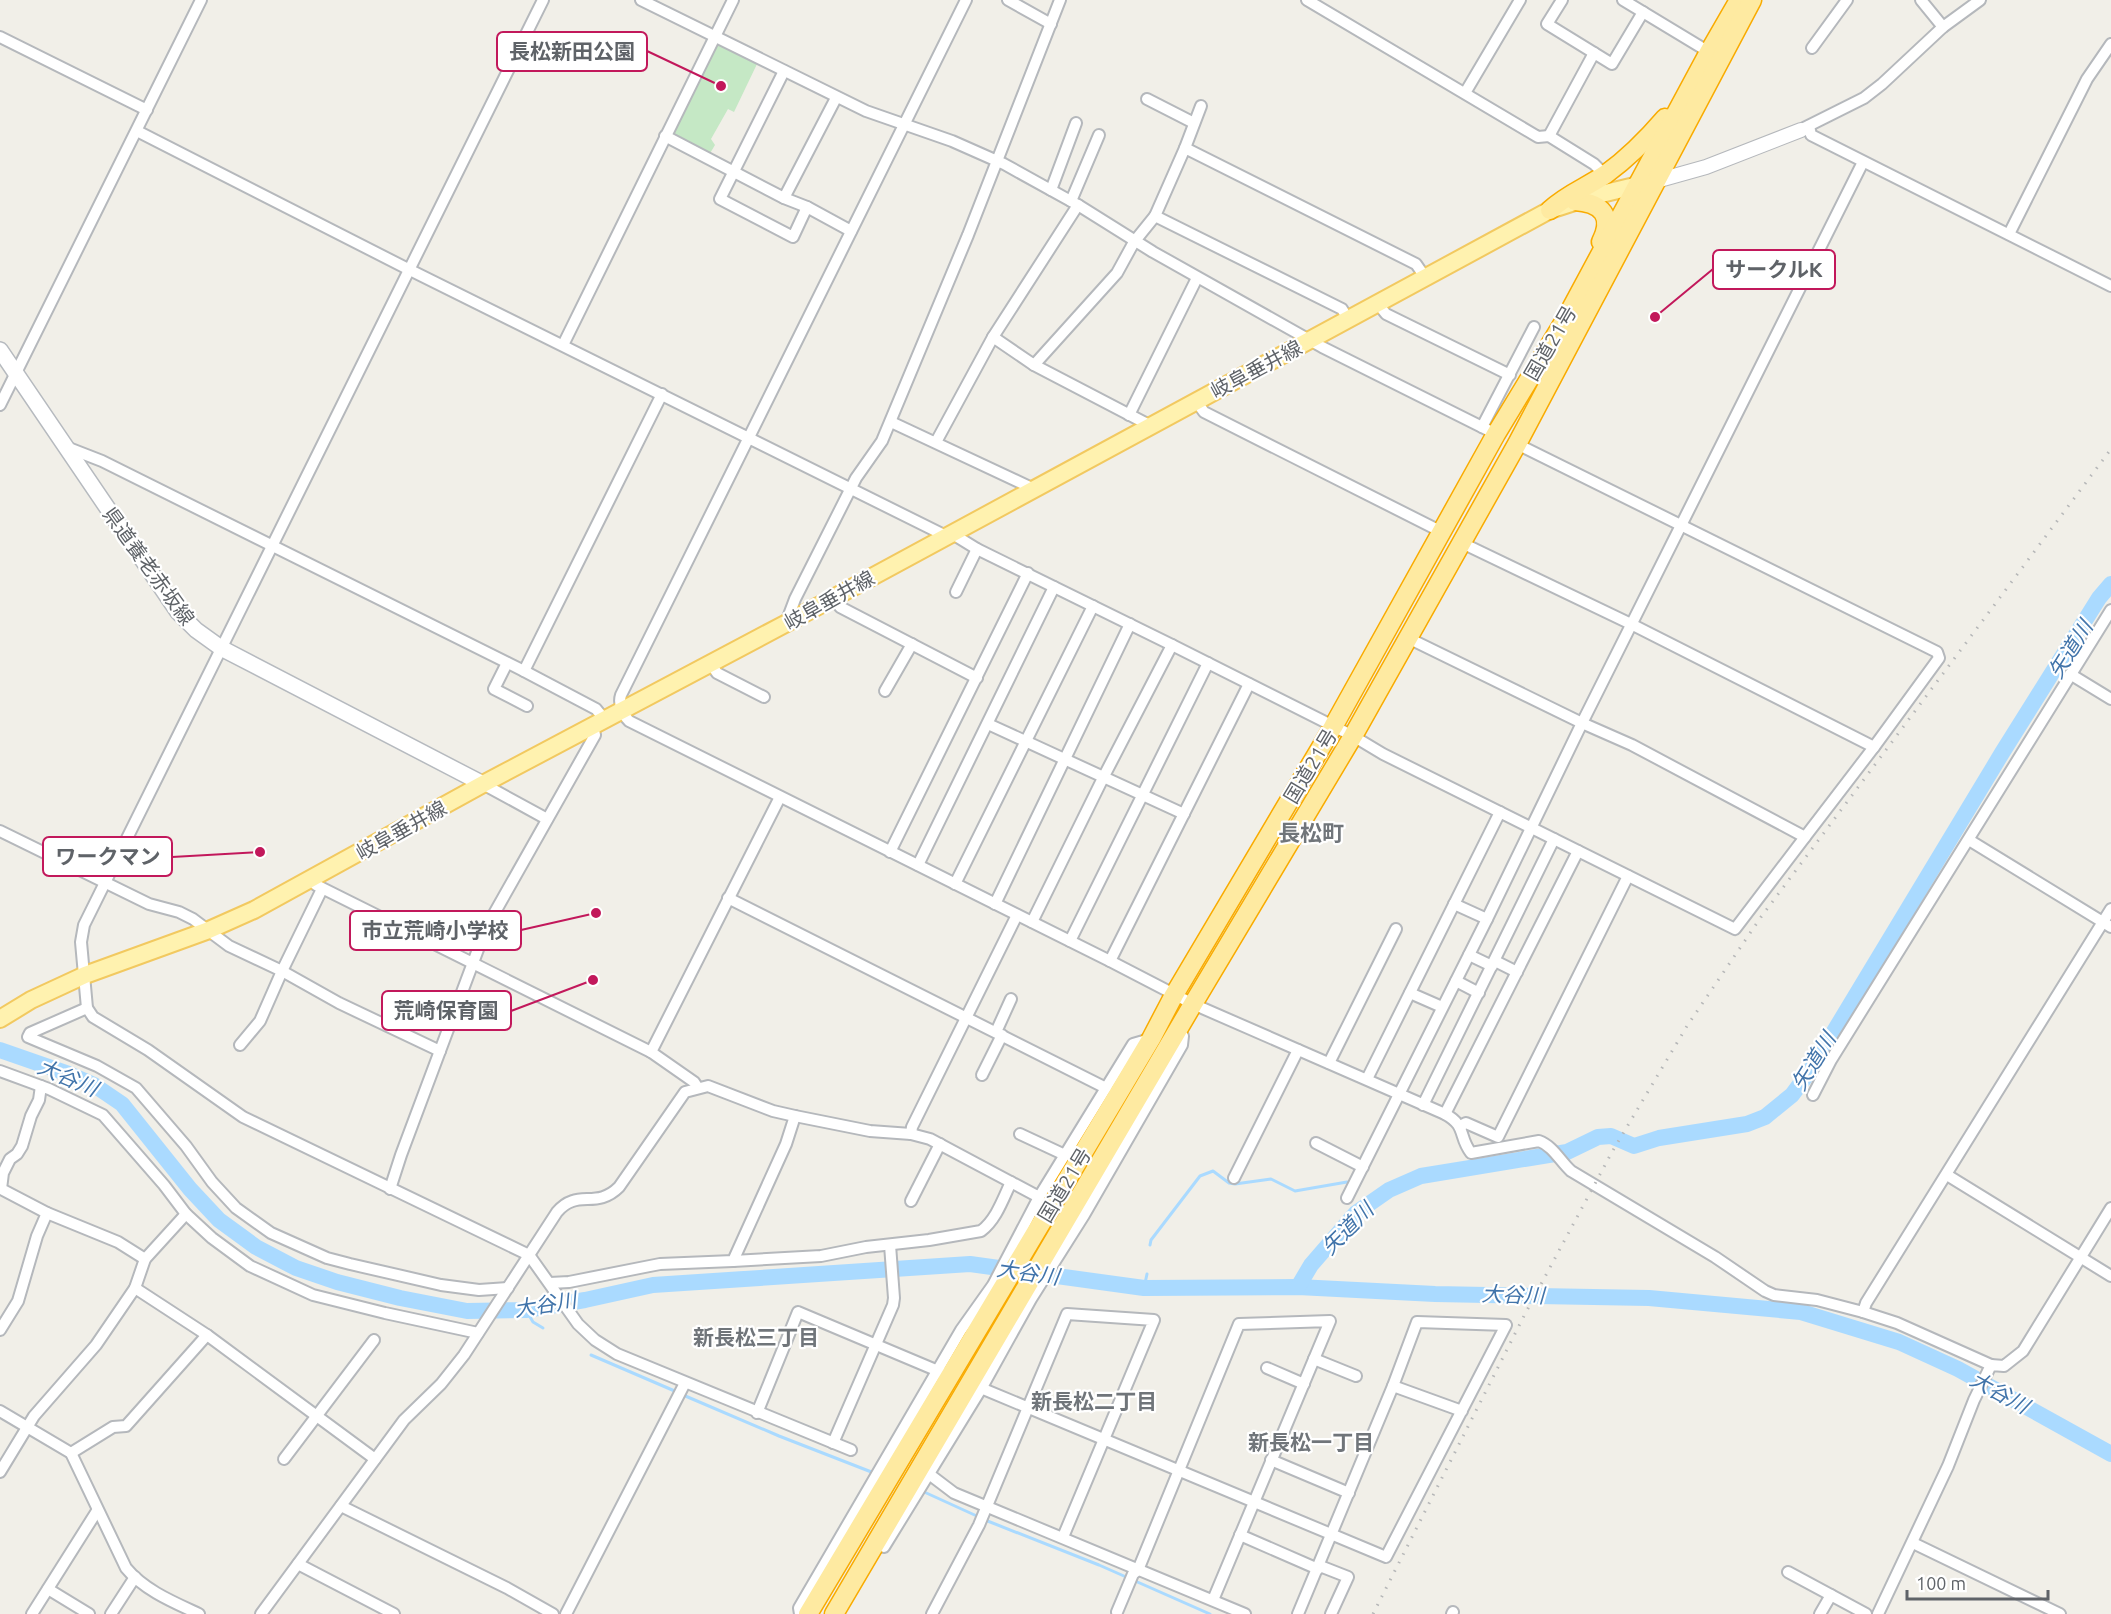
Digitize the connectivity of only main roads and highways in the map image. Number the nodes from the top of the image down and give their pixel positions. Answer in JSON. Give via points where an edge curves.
{"nodes":[{"id":1,"x":1738,"y":0,"type":"edge"},
{"id":2,"x":1752,"y":0,"type":"edge"},
{"id":3,"x":1696,"y":75,"type":"junction"},
{"id":4,"x":1656,"y":181,"type":"junction"},
{"id":5,"x":1638,"y":185,"type":"junction"},
{"id":6,"x":1575,"y":201,"type":"junction"},
{"id":7,"x":1550,"y":210,"type":"junction"},
{"id":8,"x":1565,"y":320,"type":"junction"},
{"id":9,"x":0,"y":350,"type":"edge"},
{"id":10,"x":483,"y":784,"type":"junction"},
{"id":11,"x":0,"y":1019,"type":"edge"},
{"id":12,"x":808,"y":1614,"type":"edge"},
{"id":13,"x":834,"y":1614,"type":"edge"}],
"edges":[{"from":1,"to":3,"type":"highway","name":"国道21号"},
{"from":2,"to":4,"type":"highway","name":"国道21号"},
{"from":3,"to":5,"type":"highway","name":"国道21号"},
{"from":3,"to":7,"type":"highway","via":[[1648,138],[1605,175]]},
{"from":4,"to":5,"type":"main road","name":"岐阜垂井線"},
{"from":4,"to":13,"type":"highway","name":"国道21号","via":[[1517,444],[1353,736],[1193,1004],[1053,1253]]},
{"from":5,"to":6,"type":"main road","name":"岐阜垂井線"},
{"from":5,"to":8,"type":"highway","name":"国道21号"},
{"from":6,"to":7,"type":"main road","name":"岐阜垂井線"},
{"from":6,"to":8,"type":"highway","via":[[1599,207],[1607,220],[1607,231],[1577,287]]},
{"from":7,"to":10,"type":"main road","name":"岐阜垂井線"},
{"from":8,"to":12,"type":"highway","name":"国道21号","via":[[1489,431],[1442,532],[1333,727],[1151,1039],[1021,1245],[887,1469]]},
{"from":9,"to":10,"type":"main road","name":"県道養老赤坂線","via":[[178,612],[196,630],[221,648]]},
{"from":10,"to":11,"type":"main road","name":"岐阜垂井線","via":[[317,885],[85,975]]}]}
